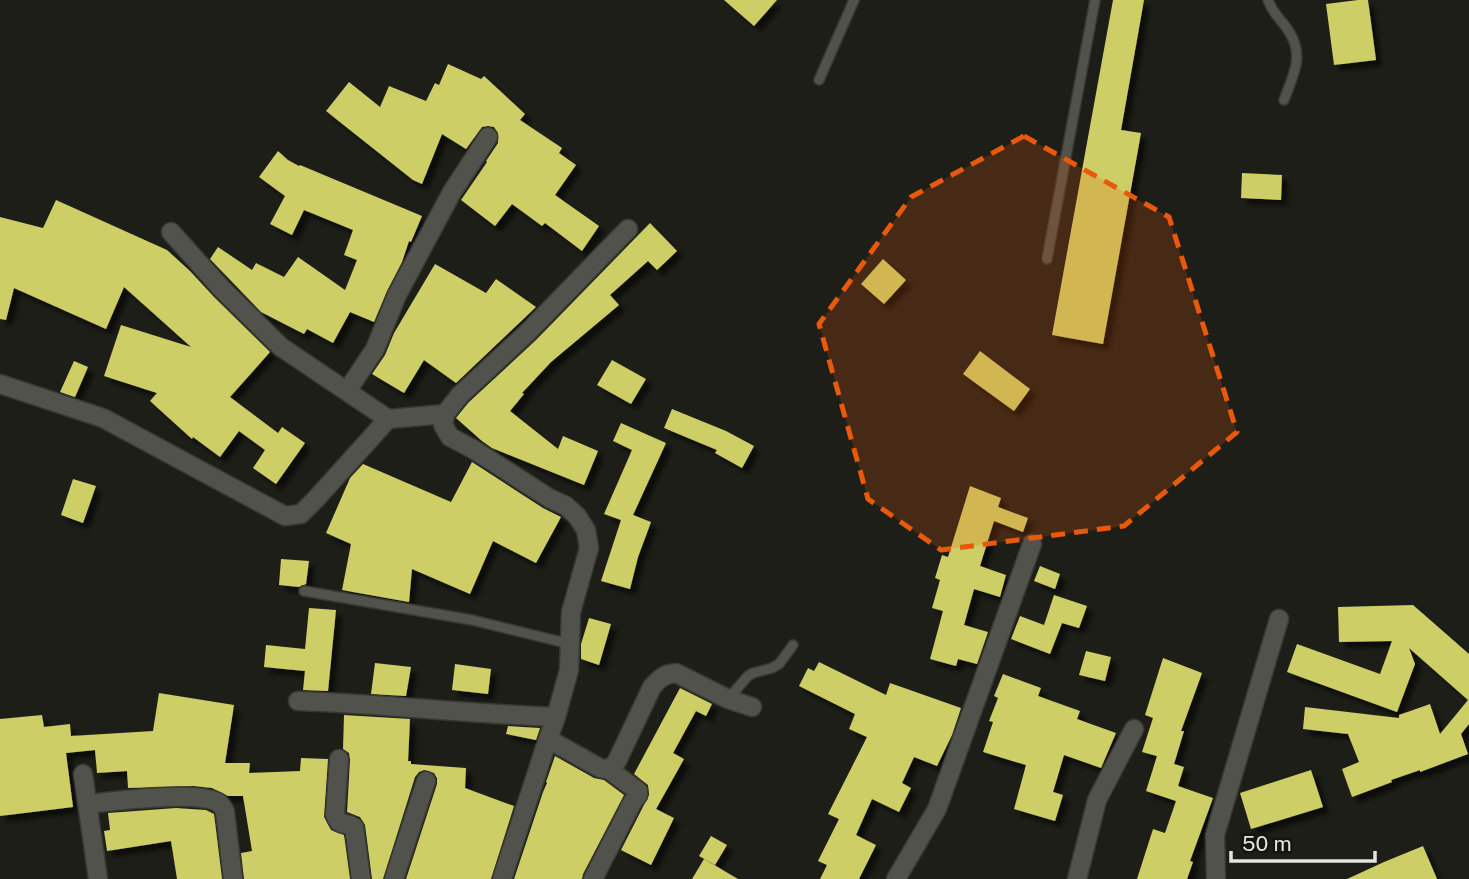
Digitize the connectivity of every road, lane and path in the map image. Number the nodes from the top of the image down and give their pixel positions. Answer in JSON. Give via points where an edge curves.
{"nodes":[{"id":1,"x":854,"y":0,"type":"edge"},
{"id":2,"x":1095,"y":0,"type":"edge"},
{"id":3,"x":1268,"y":0,"type":"edge"},
{"id":4,"x":820,"y":80,"type":"dead end"},
{"id":5,"x":1284,"y":100,"type":"dead end"},
{"id":6,"x":488,"y":138,"type":"dead end"},
{"id":7,"x":628,"y":229,"type":"dead end"},
{"id":8,"x":171,"y":232,"type":"dead end"},
{"id":9,"x":1046,"y":259,"type":"dead end"},
{"id":10,"x":0,"y":384,"type":"edge"},
{"id":11,"x":347,"y":391,"type":"junction"},
{"id":12,"x":445,"y":414,"type":"junction"},
{"id":13,"x":388,"y":419,"type":"junction"},
{"id":14,"x":1032,"y":544,"type":"dead end"},
{"id":15,"x":304,"y":591,"type":"dead end"},
{"id":16,"x":1279,"y":619,"type":"dead end"},
{"id":17,"x":570,"y":643,"type":"junction"},
{"id":18,"x":793,"y":645,"type":"dead end"},
{"id":19,"x":728,"y":699,"type":"junction"},
{"id":20,"x":298,"y":701,"type":"dead end"},
{"id":21,"x":752,"y":707,"type":"dead end"},
{"id":22,"x":556,"y":718,"type":"junction"},
{"id":23,"x":1134,"y":729,"type":"dead end"},
{"id":24,"x":548,"y":739,"type":"junction"},
{"id":25,"x":339,"y":759,"type":"dead end"},
{"id":26,"x":608,"y":769,"type":"junction"},
{"id":27,"x":83,"y":774,"type":"dead end"},
{"id":28,"x":426,"y":781,"type":"dead end"},
{"id":29,"x":88,"y":804,"type":"junction"},
{"id":30,"x":98,"y":879,"type":"edge"},
{"id":31,"x":233,"y":879,"type":"edge"},
{"id":32,"x":361,"y":879,"type":"edge"},
{"id":33,"x":394,"y":879,"type":"edge"},
{"id":34,"x":502,"y":879,"type":"edge"},
{"id":35,"x":593,"y":879,"type":"edge"},
{"id":36,"x":896,"y":879,"type":"edge"},
{"id":37,"x":1077,"y":879,"type":"edge"},
{"id":38,"x":1216,"y":879,"type":"edge"}],
"edges":[{"from":1,"to":4,"type":"lane"},
{"from":2,"to":9,"type":"lane"},
{"from":3,"to":5,"type":"lane","via":[[1287,28],[1298,62]]},
{"from":6,"to":11,"type":"street","via":[[452,192],[397,295],[375,349]]},
{"from":7,"to":12,"type":"street"},
{"from":8,"to":11,"type":"street","via":[[281,347]]},
{"from":10,"to":13,"type":"street","via":[[103,418],[285,516],[301,514]]},
{"from":11,"to":13,"type":"street"},
{"from":12,"to":13,"type":"street"},
{"from":12,"to":17,"type":"street","via":[[443,425],[450,437],[566,506],[586,530],[589,548],[571,612]]},
{"from":14,"to":36,"type":"street","via":[[937,809]]},
{"from":15,"to":17,"type":"lane","via":[[472,620]]},
{"from":16,"to":38,"type":"street","via":[[1215,835]]},
{"from":17,"to":22,"type":"street","via":[[569,670]]},
{"from":18,"to":19,"type":"lane","via":[[779,664],[748,676]]},
{"from":19,"to":21,"type":"street"},
{"from":19,"to":26,"type":"street","via":[[676,673],[660,677],[617,761]]},
{"from":20,"to":22,"type":"street"},
{"from":22,"to":24,"type":"street"},
{"from":23,"to":37,"type":"street","via":[[1097,800]]},
{"from":24,"to":26,"type":"street"},
{"from":24,"to":34,"type":"street"},
{"from":25,"to":32,"type":"street","via":[[335,814],[337,821],[354,827]]},
{"from":26,"to":35,"type":"street","via":[[638,795]]},
{"from":27,"to":29,"type":"street"},
{"from":28,"to":33,"type":"street"},
{"from":29,"to":30,"type":"street"},
{"from":29,"to":31,"type":"street","via":[[172,797],[220,804],[225,811]]}]}
